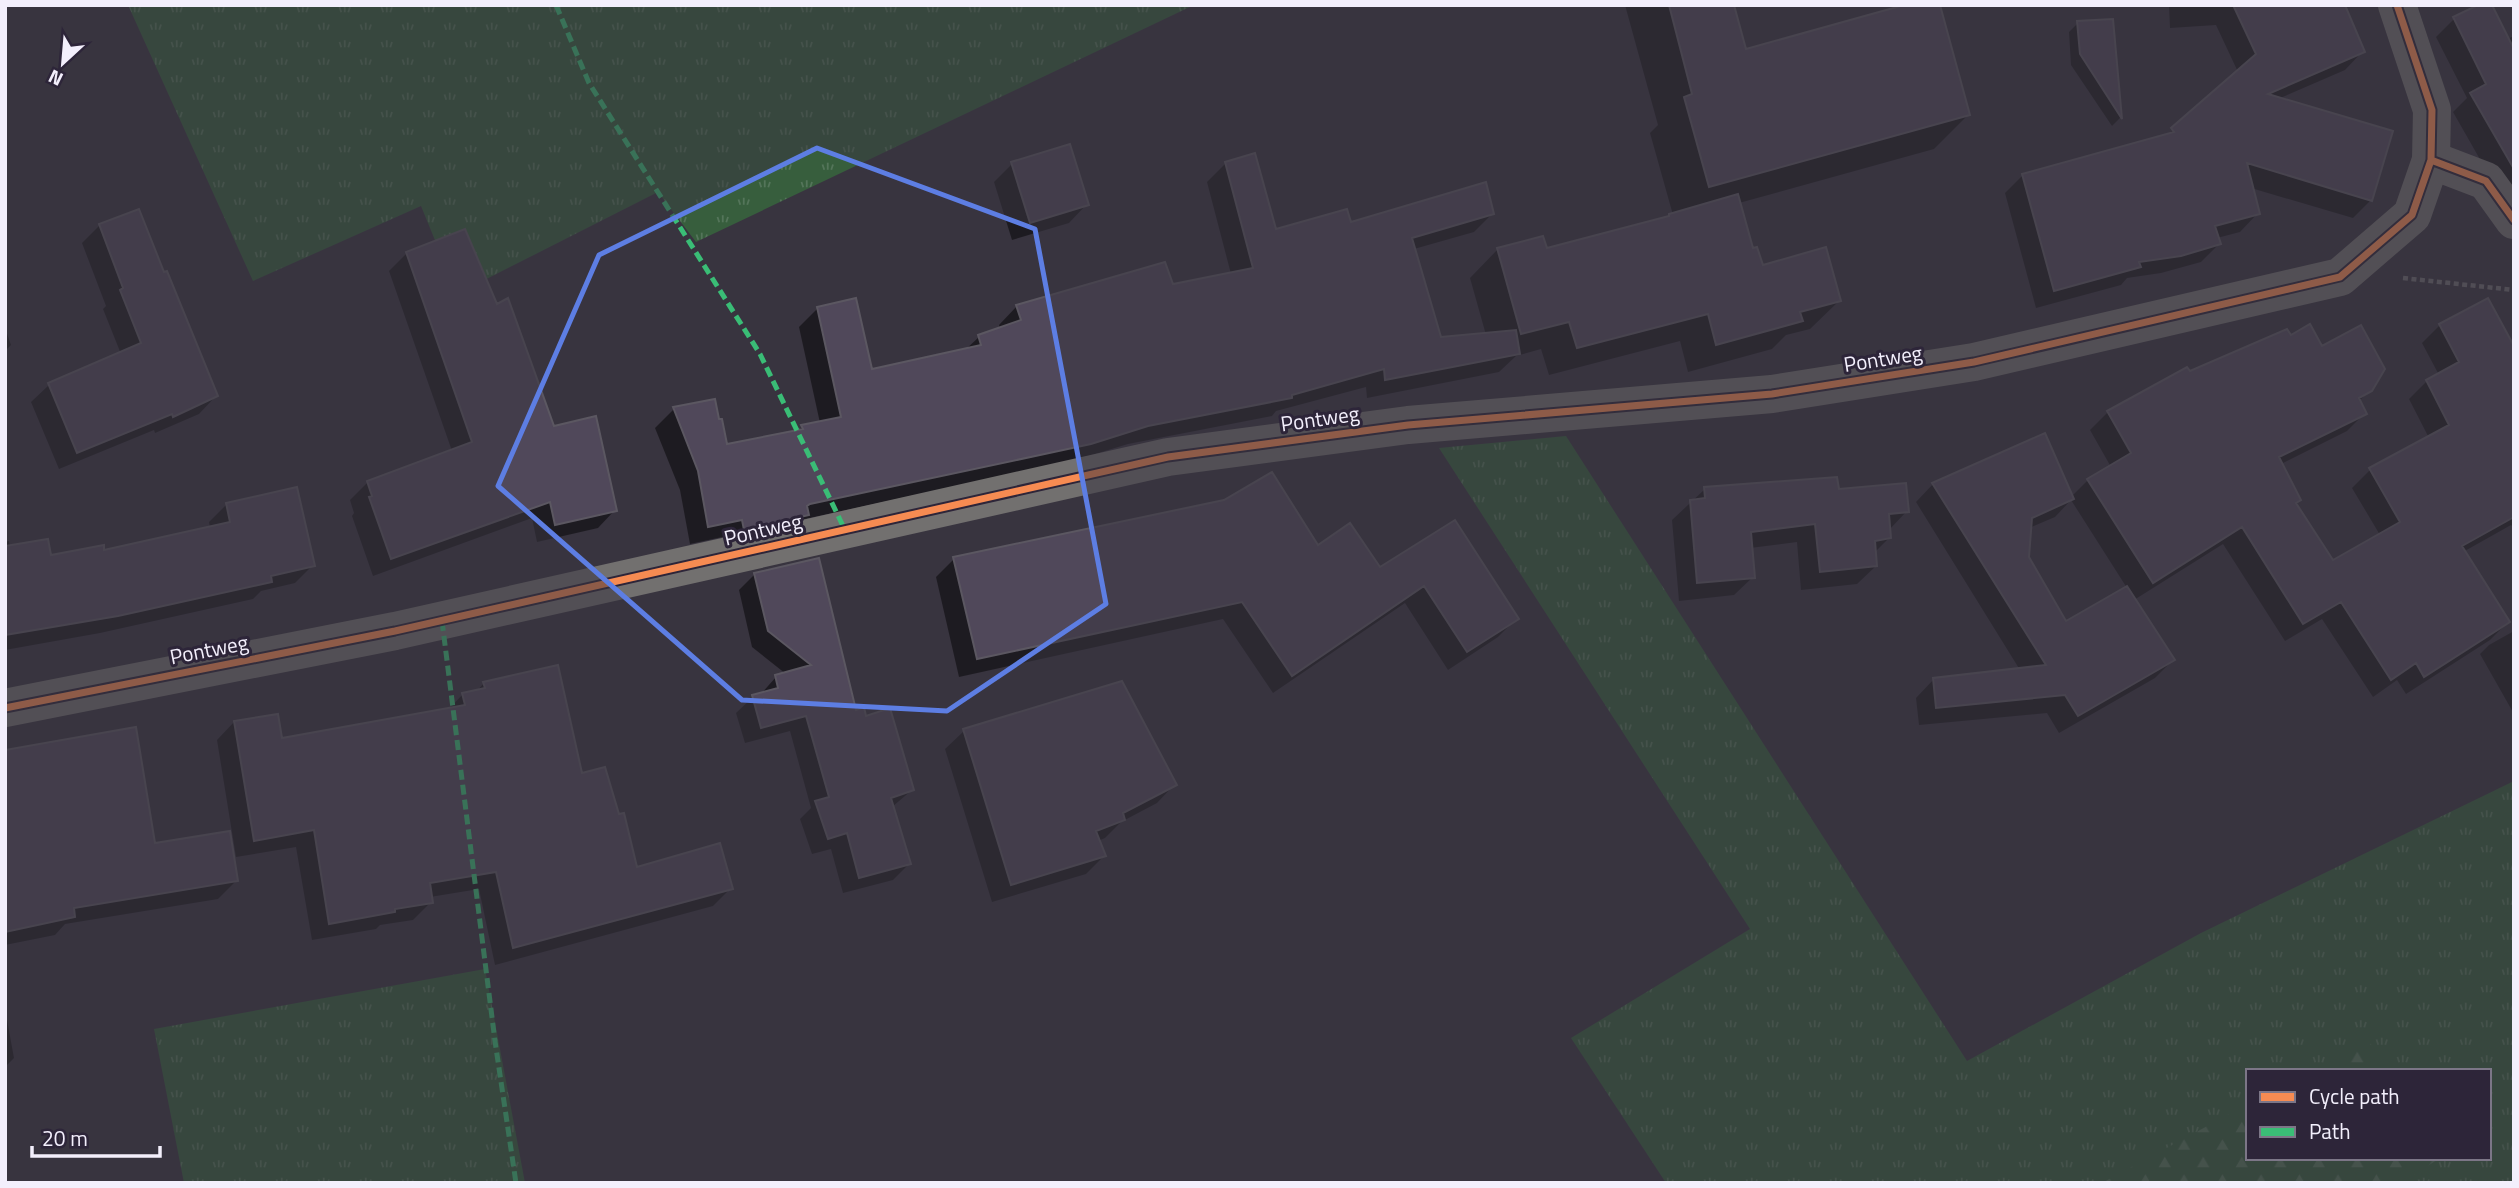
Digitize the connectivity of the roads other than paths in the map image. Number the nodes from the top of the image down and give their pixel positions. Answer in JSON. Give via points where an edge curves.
{"nodes":[{"id":1,"x":2397,"y":5,"type":"edge"},
{"id":2,"x":2431,"y":160,"type":"junction"},
{"id":3,"x":2514,"y":220,"type":"edge"},
{"id":4,"x":5,"y":708,"type":"edge"}],
"edges":[{"from":1,"to":2,"type":"street","name":"Pontweg","via":[[2432,110]]},
{"from":2,"to":3,"type":"street","via":[[2486,181]]},
{"from":2,"to":4,"type":"street","name":"Pontweg","via":[[2412,215],[2340,277],[1974,362],[1772,394],[1408,425],[1168,457],[395,631]]}]}
